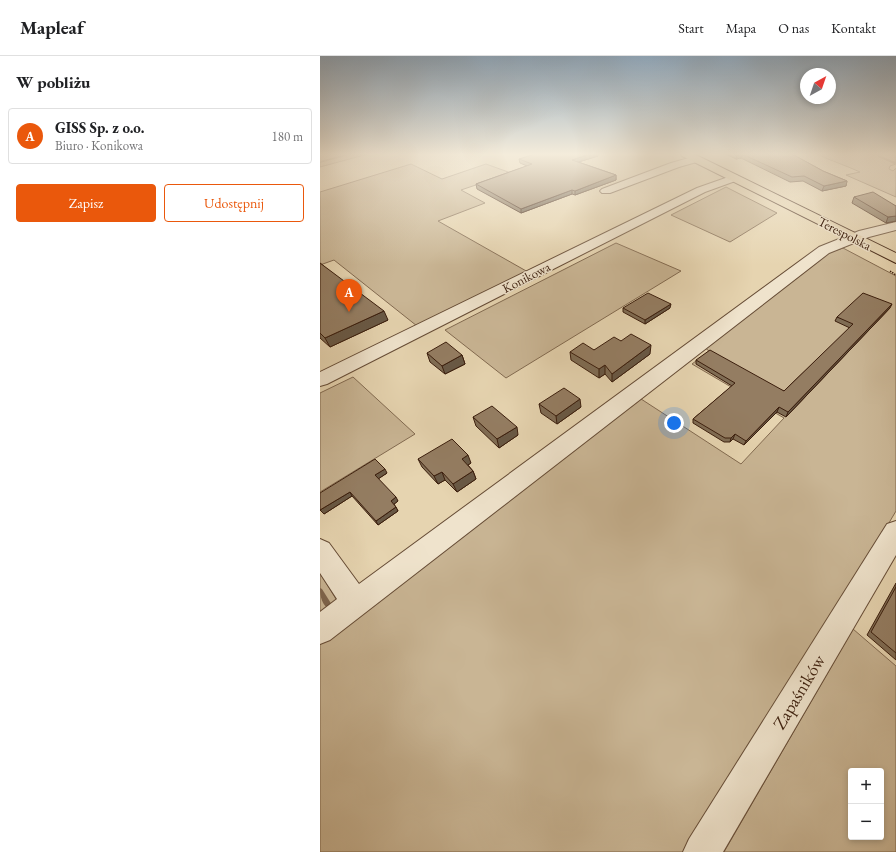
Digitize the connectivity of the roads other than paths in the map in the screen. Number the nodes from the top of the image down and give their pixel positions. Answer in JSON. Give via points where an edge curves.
{"nodes":[{"id":1,"x":699,"y":191,"type":"edge"},
{"id":2,"x":761,"y":191,"type":"edge"},
{"id":3,"x":896,"y":226,"type":"edge"},
{"id":4,"x":855,"y":238,"type":"junction"},
{"id":5,"x":896,"y":259,"type":"edge"},
{"id":6,"x":320,"y":380,"type":"edge"},
{"id":7,"x":896,"y":532,"type":"edge"},
{"id":8,"x":320,"y":551,"type":"edge"},
{"id":9,"x":356,"y":603,"type":"junction"},
{"id":10,"x":320,"y":630,"type":"edge"},
{"id":11,"x":702,"y":852,"type":"edge"}],
"edges":[{"from":1,"to":6,"type":"street","name":"Konikowa"},
{"from":2,"to":4,"type":"main road","name":"Terespolska"},
{"from":3,"to":4,"type":"street"},
{"from":4,"to":5,"type":"main road","name":"Terespolska"},
{"from":4,"to":9,"type":"street","via":[[824,250]]},
{"from":7,"to":11,"type":"street","name":"Zapaśników"},
{"from":8,"to":9,"type":"street"},
{"from":9,"to":10,"type":"street"}]}
